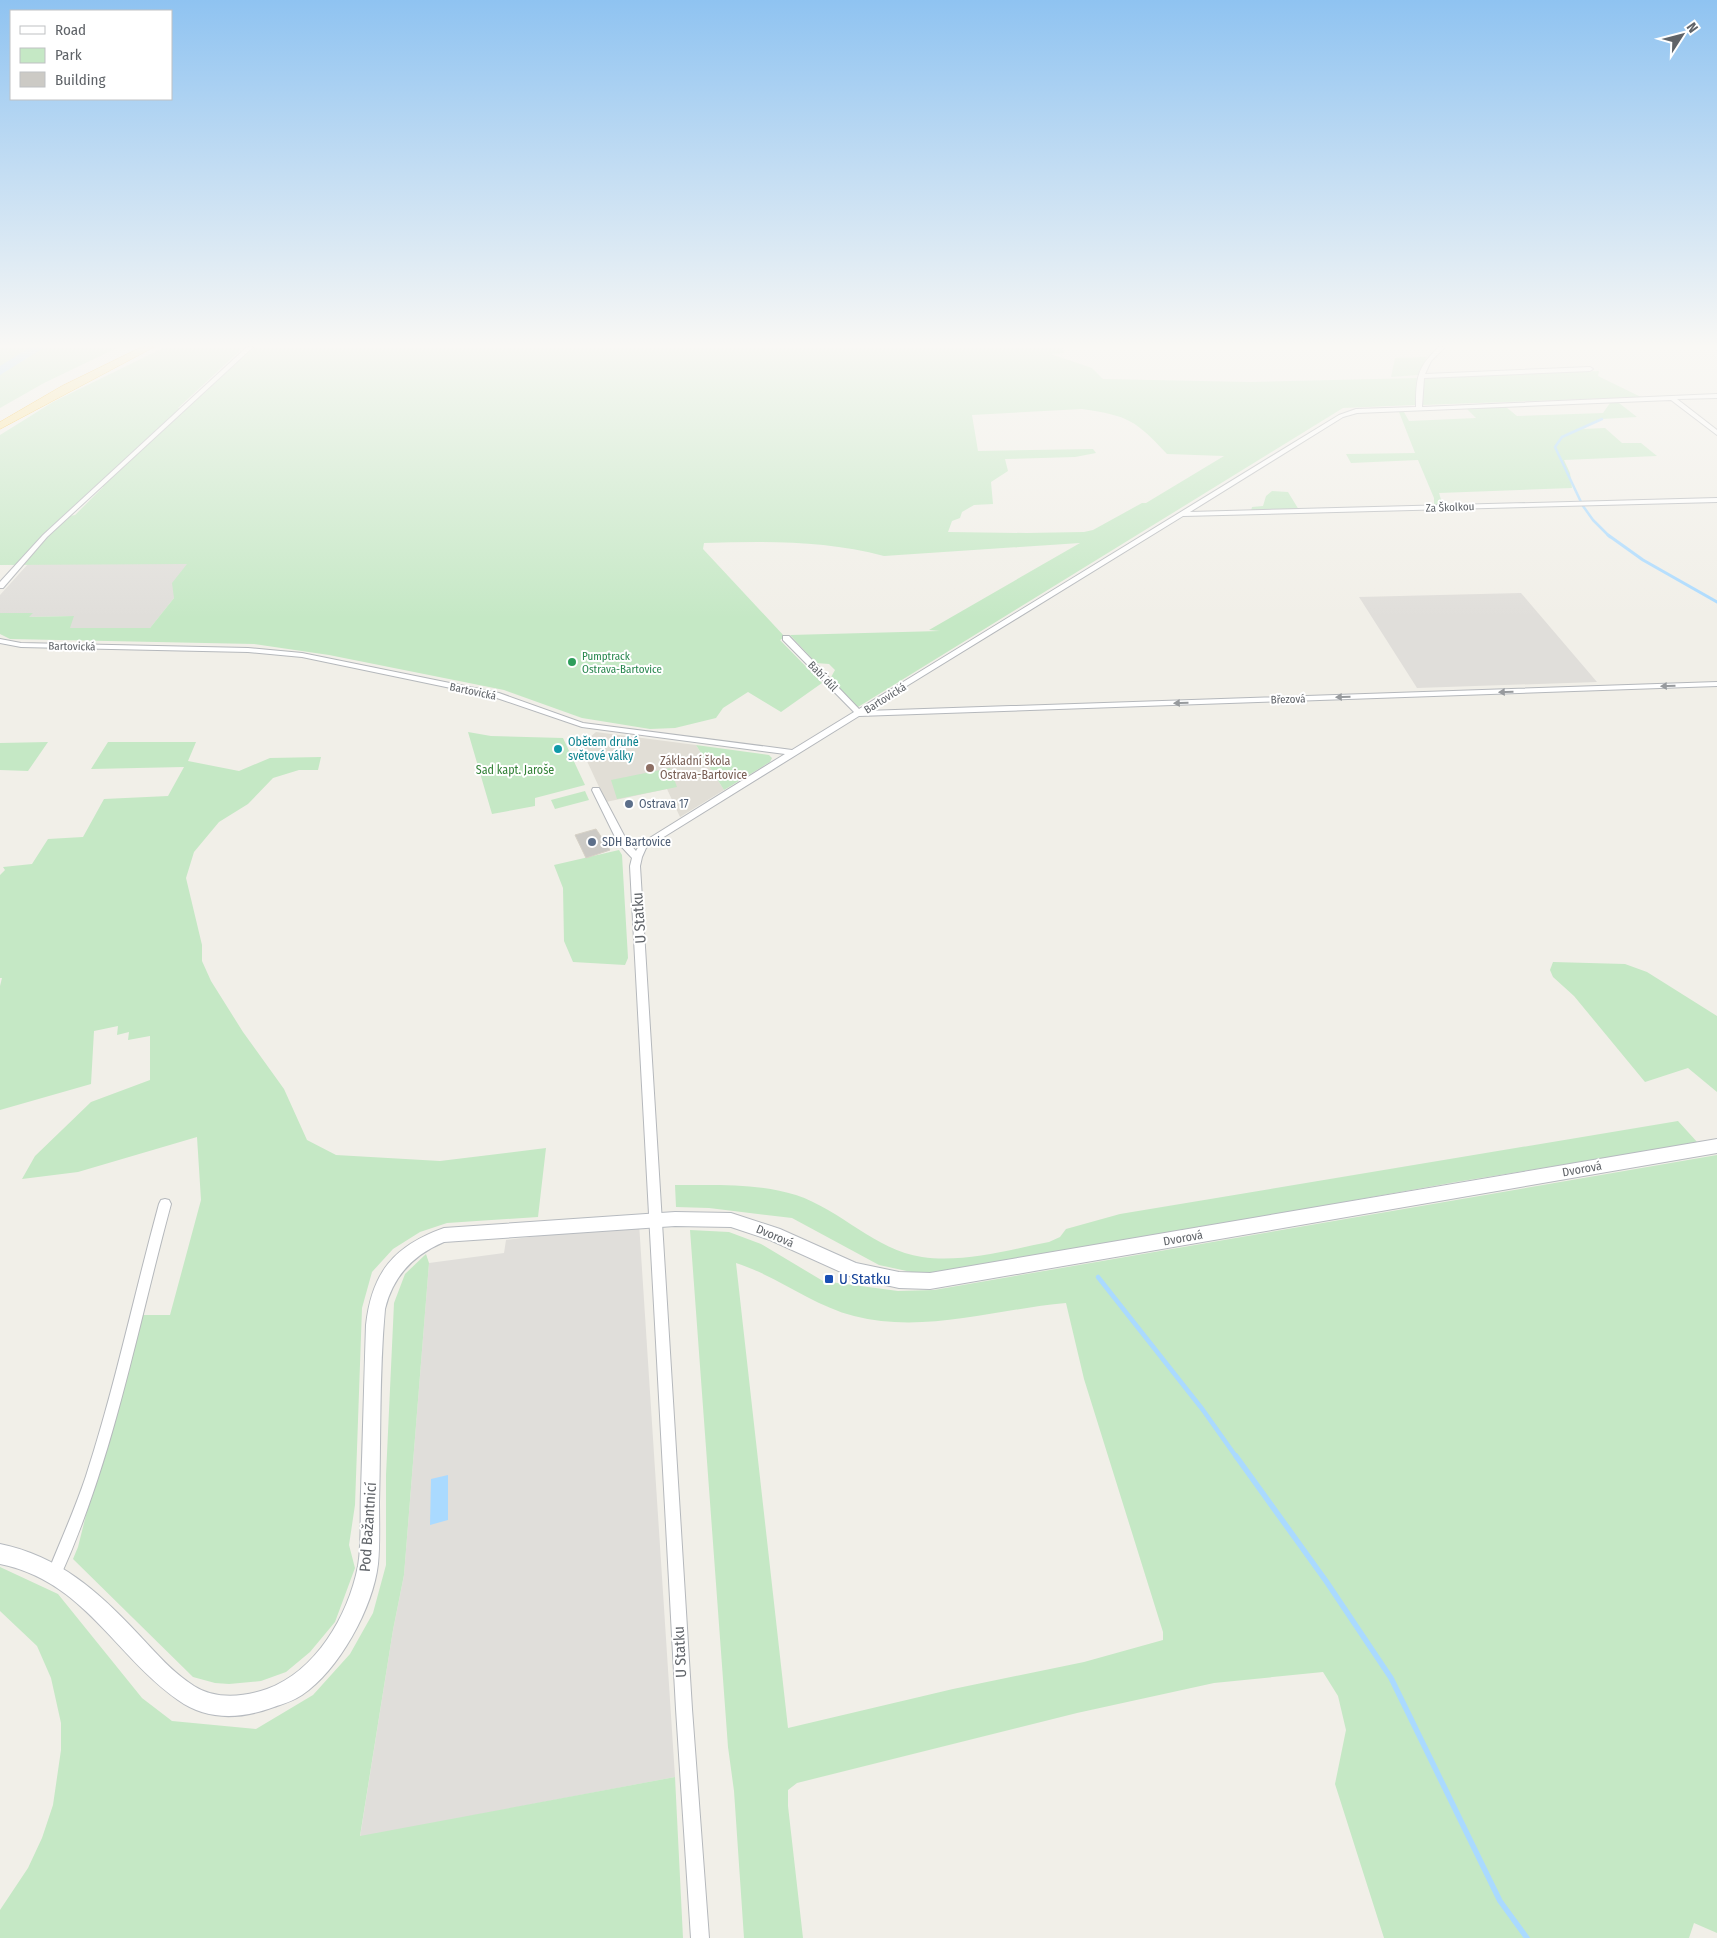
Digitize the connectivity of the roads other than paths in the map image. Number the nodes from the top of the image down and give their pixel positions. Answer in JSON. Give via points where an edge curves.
{"nodes":[{"id":1,"x":152,"y":437,"type":"edge"},
{"id":2,"x":1306,"y":437,"type":"edge"},
{"id":3,"x":1717,"y":500,"type":"edge"},
{"id":4,"x":1182,"y":514,"type":"junction"},
{"id":5,"x":0,"y":586,"type":"edge"},
{"id":6,"x":786,"y":638,"type":"dead end"},
{"id":7,"x":0,"y":641,"type":"edge"},
{"id":8,"x":1717,"y":684,"type":"edge"},
{"id":9,"x":860,"y":714,"type":"junction"},
{"id":10,"x":793,"y":753,"type":"junction"},
{"id":11,"x":596,"y":790,"type":"dead end"},
{"id":12,"x":637,"y":857,"type":"junction"},
{"id":13,"x":1717,"y":1146,"type":"edge"},
{"id":14,"x":165,"y":1204,"type":"dead end"},
{"id":15,"x":656,"y":1220,"type":"junction"},
{"id":16,"x":0,"y":1554,"type":"edge"},
{"id":17,"x":55,"y":1572,"type":"junction"},
{"id":18,"x":700,"y":1938,"type":"edge"}],
"edges":[{"from":1,"to":5,"type":"street","via":[[45,536]]},
{"from":2,"to":4,"type":"street","name":"Bartovická"},
{"from":3,"to":4,"type":"street","name":"Za Školkou"},
{"from":4,"to":9,"type":"street","name":"Bartovická"},
{"from":6,"to":9,"type":"street","name":"Babí důl"},
{"from":7,"to":10,"type":"street","name":"Bartovická","via":[[21,645],[248,650],[302,655],[496,695],[582,725]]},
{"from":8,"to":9,"type":"street","name":"Březová","one_way":true},
{"from":9,"to":10,"type":"street","name":"Bartovická"},
{"from":10,"to":12,"type":"street","via":[[643,846]]},
{"from":11,"to":12,"type":"street","via":[[623,843]]},
{"from":12,"to":15,"type":"street","name":"U Statku"},
{"from":13,"to":15,"type":"street","name":"Dvorová","via":[[930,1281],[899,1280],[854,1270],[774,1234],[731,1220]]},
{"from":14,"to":17,"type":"street","via":[[112,1415],[71,1541]]},
{"from":15,"to":17,"type":"street","name":"Pod Bažantnicí","via":[[444,1236],[410,1252],[392,1270],[380,1290],[376,1312],[368,1565],[352,1619],[338,1643],[292,1690],[258,1703],[225,1707],[188,1697],[168,1682],[82,1592]]},
{"from":15,"to":18,"type":"street","name":"U Statku"},
{"from":16,"to":17,"type":"street","name":"Pod Bažantnicí"}]}
